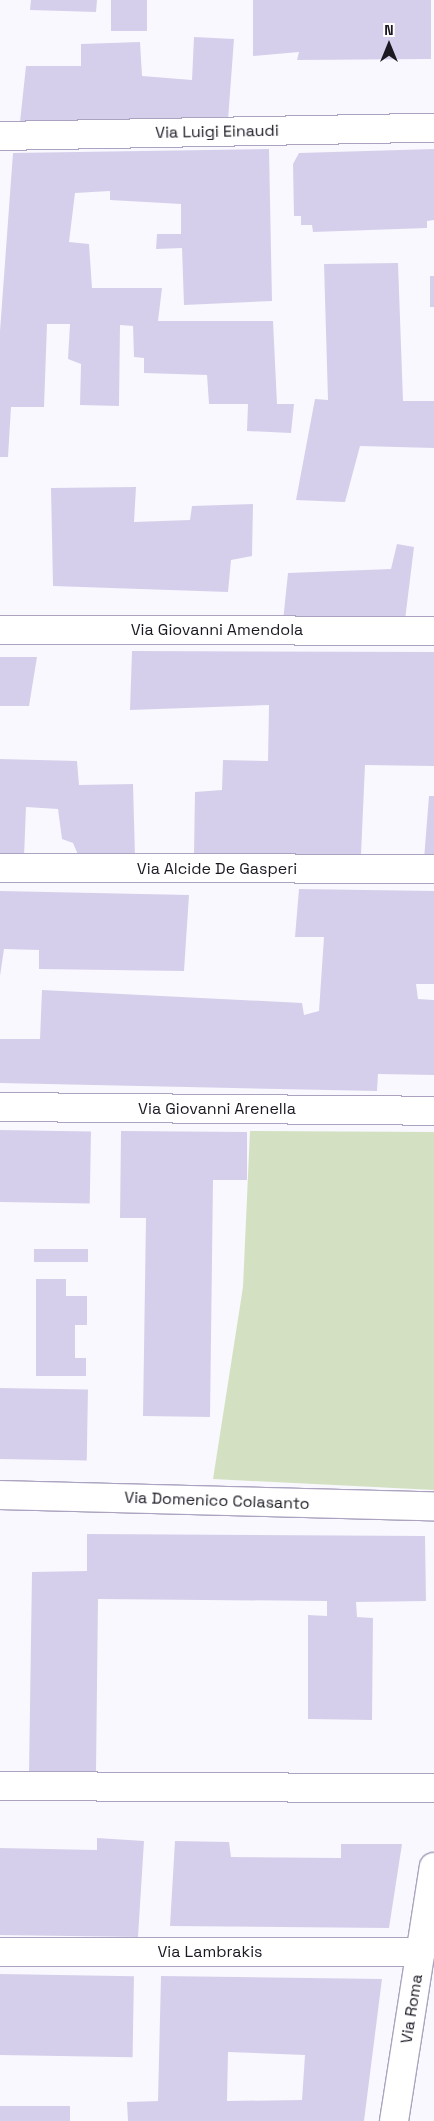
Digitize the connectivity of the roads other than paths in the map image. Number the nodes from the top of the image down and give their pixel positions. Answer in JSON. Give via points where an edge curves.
{"nodes":[{"id":1,"x":434,"y":128,"type":"edge"},
{"id":2,"x":0,"y":136,"type":"edge"},
{"id":3,"x":0,"y":630,"type":"edge"},
{"id":4,"x":434,"y":631,"type":"edge"},
{"id":5,"x":0,"y":868,"type":"edge"},
{"id":6,"x":434,"y":869,"type":"edge"},
{"id":7,"x":0,"y":1107,"type":"edge"},
{"id":8,"x":434,"y":1111,"type":"edge"},
{"id":9,"x":0,"y":1495,"type":"edge"},
{"id":10,"x":434,"y":1506,"type":"edge"},
{"id":11,"x":0,"y":1786,"type":"edge"},
{"id":12,"x":434,"y":1788,"type":"edge"},
{"id":13,"x":434,"y":1866,"type":"edge"},
{"id":14,"x":0,"y":1952,"type":"edge"},
{"id":15,"x":420,"y":1952,"type":"junction"},
{"id":16,"x":394,"y":2121,"type":"edge"}],
"edges":[{"from":1,"to":2,"type":"street","name":"Via Luigi Einaudi"},
{"from":3,"to":4,"type":"street","name":"Via Giovanni Amendola"},
{"from":5,"to":6,"type":"street","name":"Via Alcide De Gasperi"},
{"from":7,"to":8,"type":"street","name":"Via Giovanni Arenella"},
{"from":9,"to":10,"type":"street","name":"Via Domenico Colasanto"},
{"from":11,"to":12,"type":"street"},
{"from":13,"to":15,"type":"street","name":"Via Roma"},
{"from":14,"to":15,"type":"street","name":"Via Lambrakis"},
{"from":15,"to":16,"type":"street","name":"Via Roma"}]}
